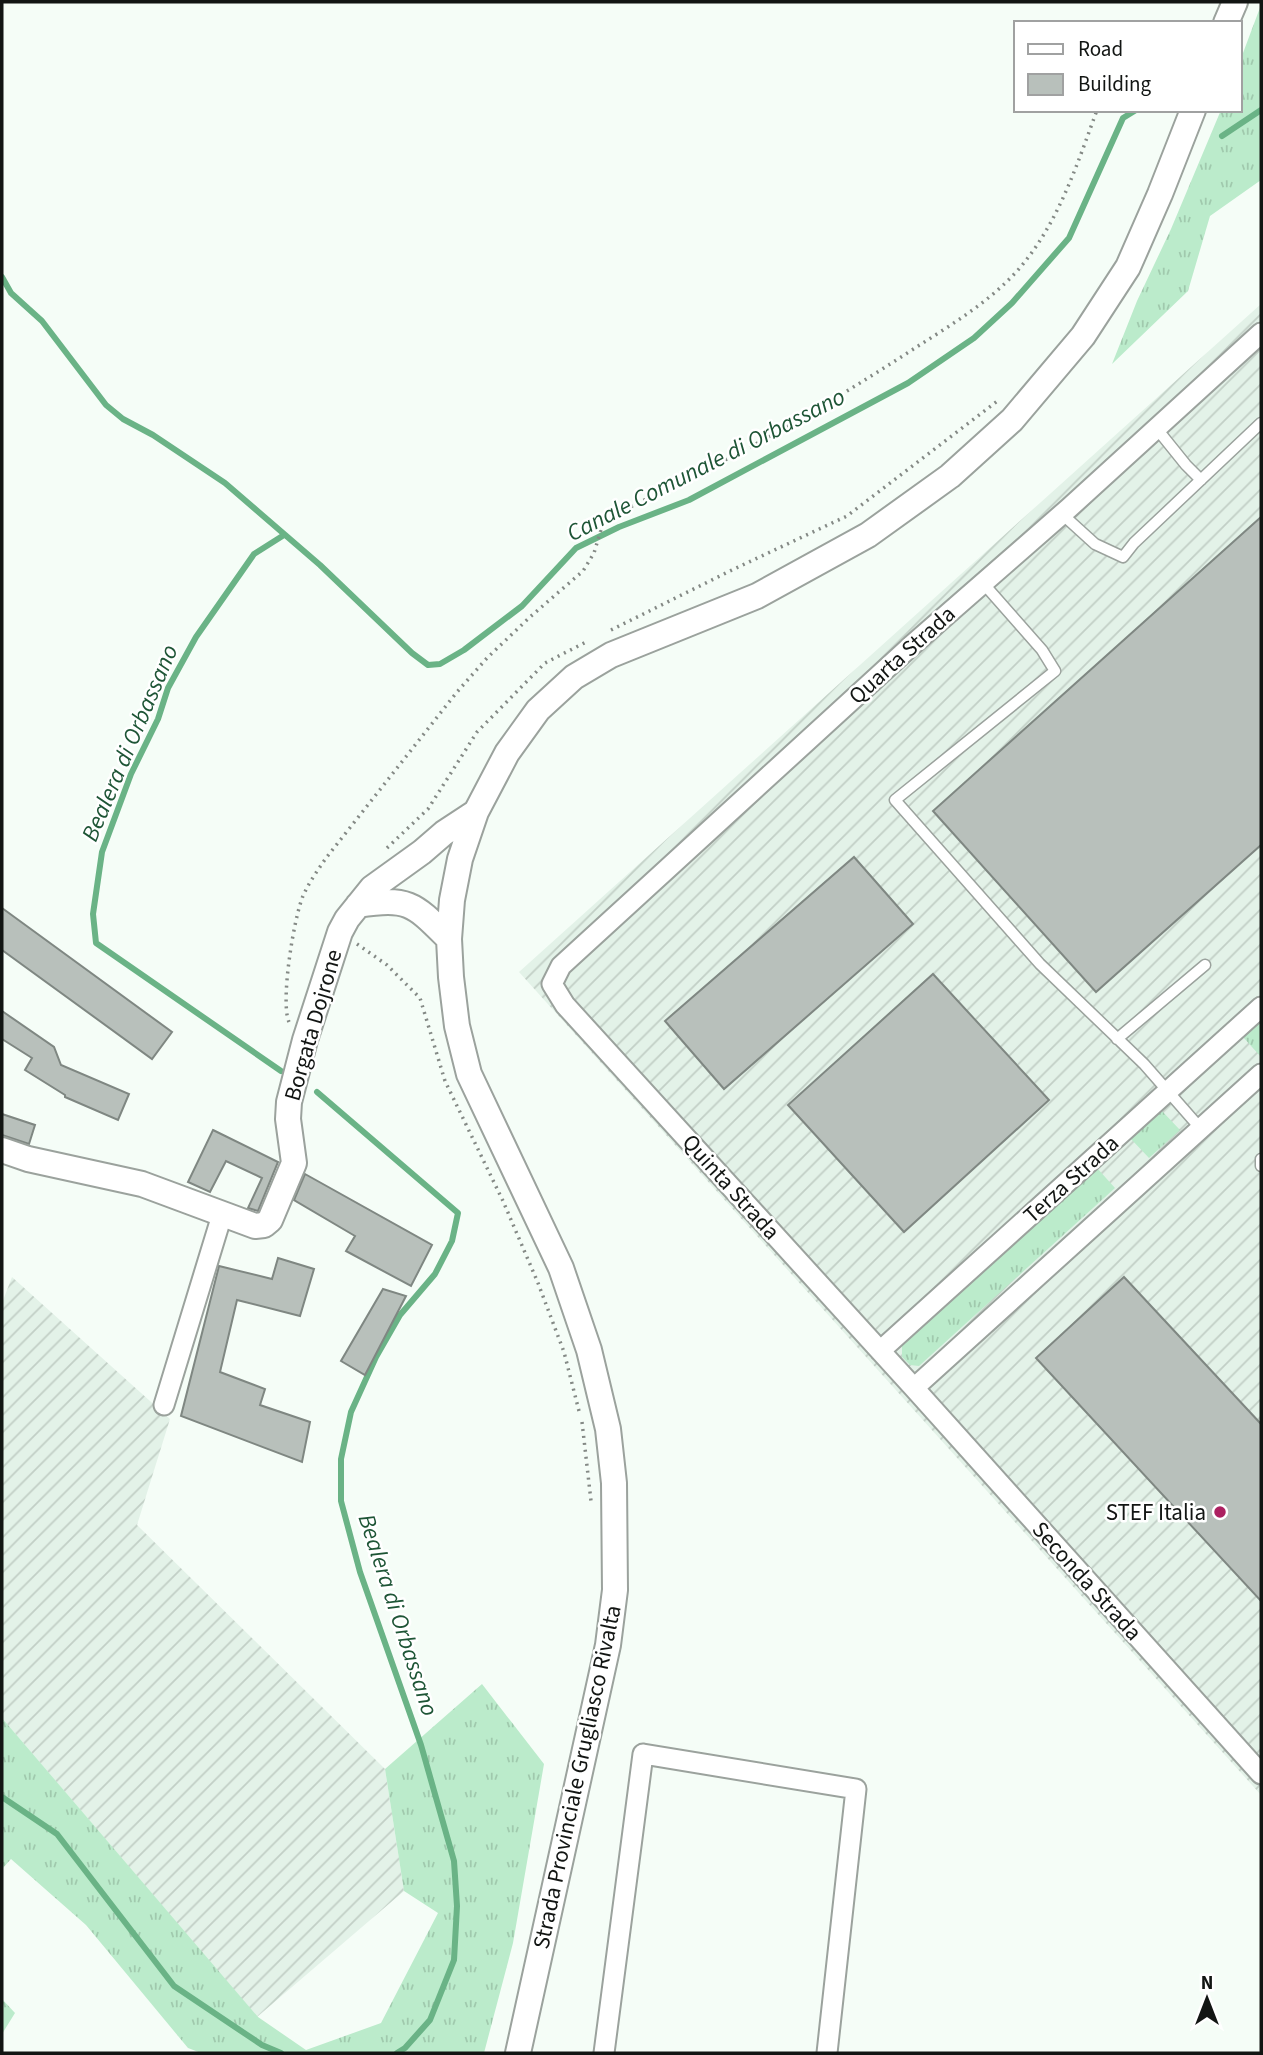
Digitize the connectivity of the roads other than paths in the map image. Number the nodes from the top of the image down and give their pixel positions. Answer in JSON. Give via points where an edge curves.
{"nodes":[{"id":1,"x":1235,"y":2,"type":"edge"},
{"id":2,"x":1227,"y":21,"type":"edge"},
{"id":3,"x":1191,"y":112,"type":"edge"},
{"id":4,"x":1261,"y":333,"type":"edge"},
{"id":5,"x":1261,"y":423,"type":"edge"},
{"id":6,"x":1157,"y":429,"type":"junction"},
{"id":7,"x":1201,"y":480,"type":"junction"},
{"id":8,"x":1062,"y":514,"type":"junction"},
{"id":9,"x":983,"y":583,"type":"junction"},
{"id":10,"x":476,"y":812,"type":"junction"},
{"id":11,"x":358,"y":905,"type":"junction"},
{"id":12,"x":449,"y":939,"type":"junction"},
{"id":13,"x":1205,"y":965,"type":"dead end"},
{"id":14,"x":552,"y":984,"type":"joint"},
{"id":15,"x":1261,"y":1007,"type":"edge"},
{"id":16,"x":1117,"y":1039,"type":"junction"},
{"id":17,"x":1261,"y":1074,"type":"edge"},
{"id":18,"x":1168,"y":1091,"type":"junction"},
{"id":19,"x":1201,"y":1129,"type":"junction"},
{"id":20,"x":2,"y":1150,"type":"edge"},
{"id":21,"x":222,"y":1215,"type":"junction"},
{"id":22,"x":880,"y":1351,"type":"junction"},
{"id":23,"x":914,"y":1388,"type":"junction"},
{"id":24,"x":164,"y":1405,"type":"dead end"},
{"id":25,"x":1261,"y":1774,"type":"edge"},
{"id":26,"x":518,"y":2053,"type":"edge"},
{"id":27,"x":604,"y":2053,"type":"edge"},
{"id":28,"x":827,"y":2053,"type":"edge"}],
"edges":[{"from":1,"to":2,"type":"street"},
{"from":3,"to":10,"type":"street","name":"Strada Provinciale Grugliasco Rivalta","via":[[1128,267],[1083,335],[1012,419],[950,476],[868,535],[757,596],[611,655],[574,677],[538,710],[507,752]]},
{"from":4,"to":6,"type":"street","name":"Quarta Strada"},
{"from":5,"to":7,"type":"lane"},
{"from":6,"to":7,"type":"lane"},
{"from":6,"to":8,"type":"street","name":"Quarta Strada"},
{"from":7,"to":8,"type":"lane","via":[[1123,557],[1095,544]]},
{"from":8,"to":9,"type":"street","name":"Quarta Strada"},
{"from":9,"to":14,"type":"street","name":"Quarta Strada","via":[[561,967]]},
{"from":9,"to":16,"type":"lane","via":[[1055,671],[895,800],[1040,964]]},
{"from":10,"to":11,"type":"street","name":"Borgata Dojrone","via":[[378,883]]},
{"from":10,"to":12,"type":"street","name":"Strada Provinciale Grugliasco Rivalta","via":[[460,859]]},
{"from":11,"to":12,"type":"street","via":[[384,901],[410,905]]},
{"from":11,"to":21,"type":"street","name":"Borgata Dojrone","via":[[340,932],[305,1040],[289,1102],[294,1163],[270,1220],[255,1226]]},
{"from":12,"to":26,"type":"street","name":"Strada Provinciale Grugliasco Rivalta","via":[[457,1026],[469,1074],[561,1268],[589,1350],[608,1429],[614,1483],[614,1590],[608,1645]]},
{"from":13,"to":16,"type":"lane"},
{"from":14,"to":22,"type":"street","name":"Quinta Strada","via":[[565,1005]]},
{"from":15,"to":18,"type":"street","name":"Terza Strada"},
{"from":16,"to":18,"type":"lane"},
{"from":17,"to":19,"type":"street"},
{"from":18,"to":19,"type":"lane"},
{"from":18,"to":22,"type":"street","name":"Terza Strada"},
{"from":19,"to":23,"type":"street"},
{"from":20,"to":21,"type":"street","name":"Borgata Dojrone","via":[[142,1184]]},
{"from":21,"to":24,"type":"street"},
{"from":22,"to":23,"type":"street","name":"Quinta Strada"},
{"from":23,"to":25,"type":"street","name":"Seconda Strada"},
{"from":27,"to":28,"type":"street","via":[[643,1755],[856,1789]]}]}
